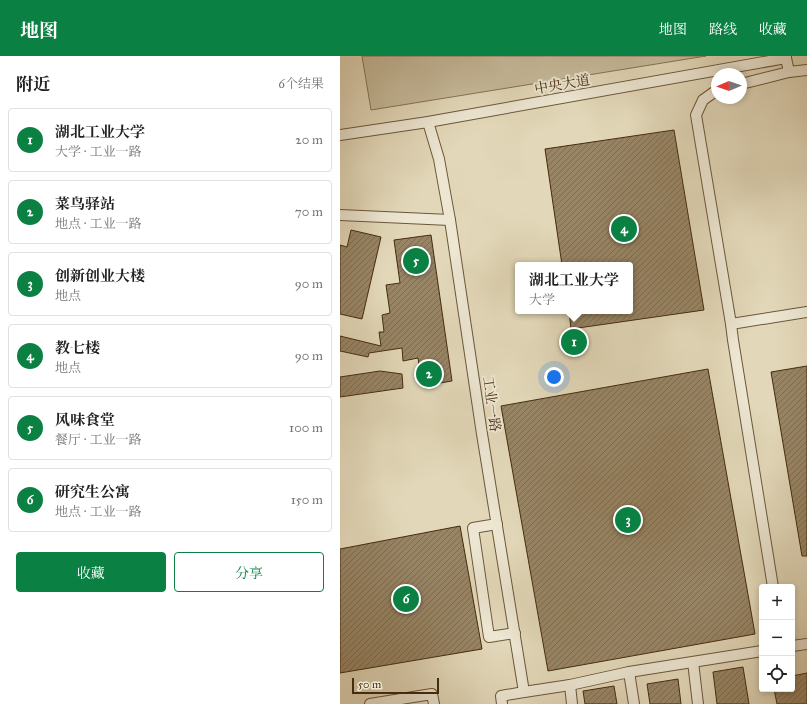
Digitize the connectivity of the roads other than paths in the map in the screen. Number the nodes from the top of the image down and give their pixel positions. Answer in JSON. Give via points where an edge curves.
{"nodes":[{"id":1,"x":786,"y":57,"type":"edge"},
{"id":2,"x":807,"y":70,"type":"edge"},
{"id":3,"x":789,"y":72,"type":"junction"},
{"id":4,"x":747,"y":82,"type":"edge"},
{"id":5,"x":711,"y":94,"type":"edge"},
{"id":6,"x":428,"y":122,"type":"junction"},
{"id":7,"x":340,"y":135,"type":"edge"},
{"id":8,"x":340,"y":215,"type":"edge"},
{"id":9,"x":450,"y":220,"type":"junction"},
{"id":10,"x":807,"y":312,"type":"edge"},
{"id":11,"x":731,"y":324,"type":"junction"},
{"id":12,"x":497,"y":524,"type":"junction"},
{"id":13,"x":773,"y":584,"type":"edge"},
{"id":14,"x":515,"y":633,"type":"junction"},
{"id":15,"x":807,"y":644,"type":"edge"},
{"id":16,"x":795,"y":646,"type":"edge"},
{"id":17,"x":759,"y":651,"type":"edge"},
{"id":18,"x":692,"y":662,"type":"junction"},
{"id":19,"x":630,"y":672,"type":"junction"},
{"id":20,"x":570,"y":685,"type":"junction"},
{"id":21,"x":524,"y":692,"type":"junction"},
{"id":22,"x":370,"y":704,"type":"edge"},
{"id":23,"x":434,"y":704,"type":"edge"},
{"id":24,"x":502,"y":704,"type":"edge"},
{"id":25,"x":572,"y":704,"type":"edge"},
{"id":26,"x":634,"y":704,"type":"edge"},
{"id":27,"x":698,"y":704,"type":"edge"}],
"edges":[{"from":1,"to":3,"type":"street"},
{"from":1,"to":6,"type":"street","name":"中央大道"},
{"from":2,"to":3,"type":"street"},
{"from":3,"to":4,"type":"street"},
{"from":5,"to":11,"type":"street","via":[[703,100],[696,115]]},
{"from":6,"to":7,"type":"street","name":"中央大道"},
{"from":6,"to":9,"type":"street","name":"工业一路","via":[[439,159]]},
{"from":8,"to":9,"type":"street"},
{"from":9,"to":12,"type":"street","name":"工业一路"},
{"from":10,"to":11,"type":"street"},
{"from":11,"to":13,"type":"street"},
{"from":12,"to":14,"type":"street","name":"工业一路"},
{"from":12,"to":14,"type":"street","via":[[473,528],[489,637]]},
{"from":14,"to":21,"type":"street","name":"工业一路"},
{"from":15,"to":16,"type":"street"},
{"from":17,"to":18,"type":"street"},
{"from":18,"to":19,"type":"street"},
{"from":18,"to":27,"type":"street"},
{"from":19,"to":20,"type":"street"},
{"from":19,"to":26,"type":"street"},
{"from":20,"to":21,"type":"street"},
{"from":20,"to":25,"type":"street"},
{"from":21,"to":24,"type":"street","via":[[501,696]]},
{"from":22,"to":23,"type":"street","via":[[432,694]]}]}
